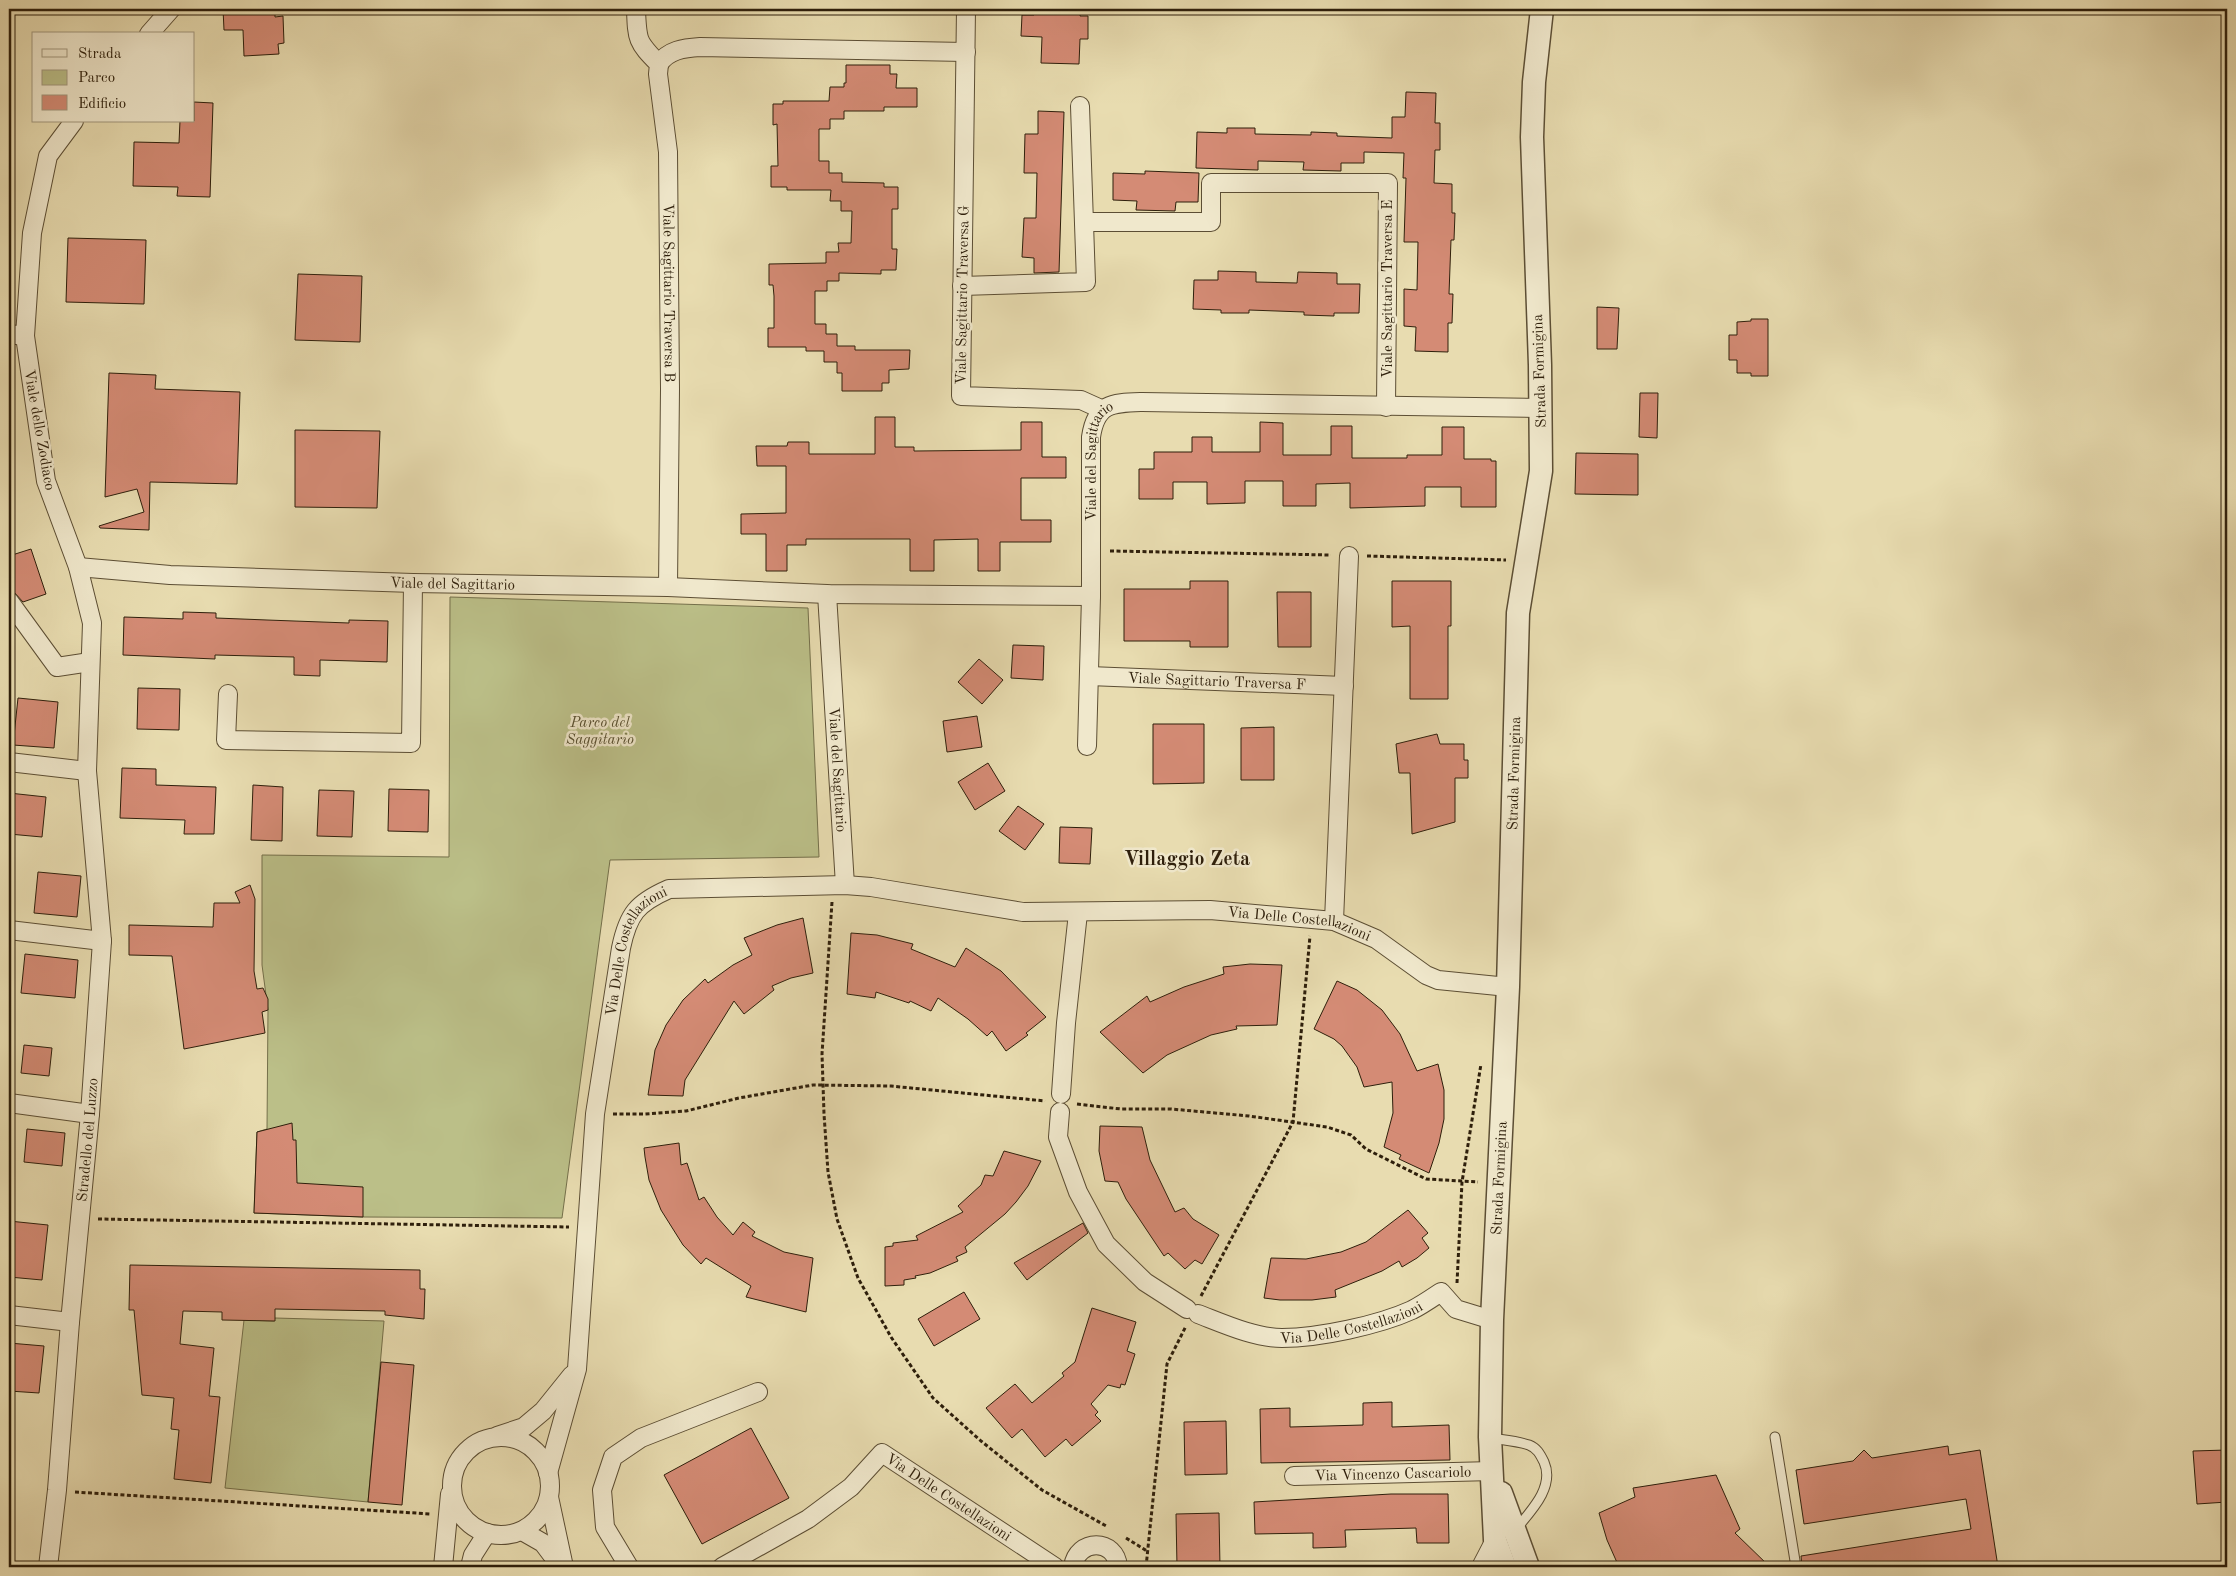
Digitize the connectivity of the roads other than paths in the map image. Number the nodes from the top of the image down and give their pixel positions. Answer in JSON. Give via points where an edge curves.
{"nodes":[{"id":1,"x":171,"y":9,"type":"edge"},
{"id":2,"x":636,"y":9,"type":"edge"},
{"id":3,"x":966,"y":9,"type":"edge"},
{"id":4,"x":1542,"y":9,"type":"edge"},
{"id":5,"x":150,"y":32,"type":"edge"},
{"id":6,"x":966,"y":52,"type":"junction"},
{"id":7,"x":659,"y":64,"type":"junction"},
{"id":8,"x":1080,"y":106,"type":"dead end"},
{"id":9,"x":73,"y":122,"type":"edge"},
{"id":10,"x":1084,"y":222,"type":"junction"},
{"id":11,"x":962,"y":286,"type":"junction"},
{"id":12,"x":17,"y":335,"type":"edge"},
{"id":13,"x":1386,"y":407,"type":"junction"},
{"id":14,"x":1541,"y":408,"type":"junction"},
{"id":15,"x":1101,"y":409,"type":"junction"},
{"id":16,"x":1349,"y":556,"type":"road end"},
{"id":17,"x":78,"y":567,"type":"junction"},
{"id":18,"x":412,"y":583,"type":"junction"},
{"id":19,"x":668,"y":587,"type":"junction"},
{"id":20,"x":827,"y":594,"type":"junction"},
{"id":21,"x":1091,"y":596,"type":"junction"},
{"id":22,"x":9,"y":601,"type":"edge"},
{"id":23,"x":90,"y":662,"type":"junction"},
{"id":24,"x":1088,"y":676,"type":"junction"},
{"id":25,"x":1344,"y":686,"type":"junction"},
{"id":26,"x":228,"y":694,"type":"dead end"},
{"id":27,"x":91,"y":713,"type":"joint"},
{"id":28,"x":1087,"y":746,"type":"dead end"},
{"id":29,"x":9,"y":762,"type":"edge"},
{"id":30,"x":87,"y":771,"type":"junction"},
{"id":31,"x":839,"y":886,"type":"junction"},
{"id":32,"x":1078,"y":913,"type":"junction"},
{"id":33,"x":1334,"y":921,"type":"junction"},
{"id":34,"x":9,"y":930,"type":"edge"},
{"id":35,"x":102,"y":941,"type":"junction"},
{"id":36,"x":1508,"y":987,"type":"junction"},
{"id":37,"x":9,"y":1103,"type":"edge"},
{"id":38,"x":90,"y":1114,"type":"junction"},
{"id":39,"x":9,"y":1315,"type":"edge"},
{"id":40,"x":1492,"y":1320,"type":"junction"},
{"id":41,"x":70,"y":1322,"type":"junction"},
{"id":42,"x":577,"y":1369,"type":"junction"},
{"id":43,"x":758,"y":1392,"type":"dead end"},
{"id":44,"x":1775,"y":1437,"type":"dead end"},
{"id":45,"x":1490,"y":1438,"type":"junction"},
{"id":46,"x":483,"y":1440,"type":"junction"},
{"id":47,"x":1493,"y":1471,"type":"junction"},
{"id":48,"x":548,"y":1473,"type":"junction"},
{"id":49,"x":1294,"y":1476,"type":"dead end"},
{"id":50,"x":451,"y":1486,"type":"junction"},
{"id":51,"x":549,"y":1497,"type":"junction"},
{"id":52,"x":522,"y":1531,"type":"junction"},
{"id":53,"x":487,"y":1533,"type":"junction"},
{"id":54,"x":1505,"y":1536,"type":"junction"},
{"id":55,"x":48,"y":1567,"type":"edge"},
{"id":56,"x":443,"y":1567,"type":"edge"},
{"id":57,"x":470,"y":1567,"type":"edge"},
{"id":58,"x":562,"y":1567,"type":"edge"},
{"id":59,"x":628,"y":1567,"type":"edge"},
{"id":60,"x":722,"y":1567,"type":"edge"},
{"id":61,"x":1055,"y":1567,"type":"edge"},
{"id":62,"x":1073,"y":1567,"type":"edge"},
{"id":63,"x":1118,"y":1567,"type":"edge"},
{"id":64,"x":1481,"y":1567,"type":"edge"},
{"id":65,"x":1505,"y":1567,"type":"edge"},
{"id":66,"x":1528,"y":1567,"type":"edge"},
{"id":67,"x":1796,"y":1567,"type":"edge"}],
"edges":[{"from":1,"to":5,"type":"street"},
{"from":2,"to":7,"type":"street","via":[[636,35]]},
{"from":3,"to":6,"type":"street","name":"Viale Sagittario Traversa G"},
{"from":4,"to":14,"type":"street","name":"Strada Formigina","via":[[1532,137]]},
{"from":6,"to":7,"type":"street","via":[[693,48],[673,52]]},
{"from":6,"to":11,"type":"street","name":"Viale Sagittario Traversa G"},
{"from":7,"to":19,"type":"street","name":"Viale Sagittario Traversa B","via":[[668,152]]},
{"from":8,"to":10,"type":"street"},
{"from":9,"to":12,"type":"street","name":"Viale dello Zodiaco","via":[[48,156],[32,233]]},
{"from":10,"to":11,"type":"street","via":[[1086,282]]},
{"from":10,"to":13,"type":"street","name":"Viale Sagittario Traversa E","via":[[1212,222],[1211,183],[1388,184]]},
{"from":11,"to":15,"type":"street","name":"Viale Sagittario Traversa G","via":[[961,396],[1082,400]]},
{"from":12,"to":17,"type":"street","name":"Viale dello Zodiaco","via":[[46,481]]},
{"from":13,"to":14,"type":"street","name":"Viale del Sagittario"},
{"from":13,"to":15,"type":"street","name":"Viale del Sagittario","via":[[1142,402]]},
{"from":14,"to":36,"type":"street","name":"Strada Formigina","via":[[1541,471],[1518,613]]},
{"from":15,"to":21,"type":"street","name":"Viale del Sagittario","via":[[1091,437]]},
{"from":16,"to":25,"type":"street"},
{"from":17,"to":18,"type":"street","name":"Viale del Sagittario","via":[[170,576]]},
{"from":17,"to":23,"type":"street","name":"Viale dello Zodiaco","via":[[92,623]]},
{"from":18,"to":19,"type":"street","name":"Viale del Sagittario"},
{"from":18,"to":26,"type":"street","via":[[411,743],[226,740]]},
{"from":19,"to":20,"type":"street","name":"Viale del Sagittario"},
{"from":20,"to":21,"type":"street","name":"Viale del Sagittario"},
{"from":20,"to":31,"type":"street","name":"Viale del Sagittario"},
{"from":21,"to":24,"type":"street"},
{"from":22,"to":23,"type":"street","via":[[57,668]]},
{"from":23,"to":27,"type":"street","name":"Viale dello Zodiaco"},
{"from":24,"to":25,"type":"street","name":"Viale Sagittario Traversa F"},
{"from":24,"to":28,"type":"street"},
{"from":25,"to":33,"type":"street"},
{"from":27,"to":30,"type":"street","name":"Stradello del Luzzo"},
{"from":29,"to":30,"type":"street"},
{"from":30,"to":35,"type":"street","name":"Stradello del Luzzo"},
{"from":31,"to":32,"type":"street","name":"Via Delle Costellazioni","via":[[1023,912]]},
{"from":31,"to":42,"type":"street","name":"Via Delle Costellazioni","via":[[669,889],[649,898],[633,912],[625,927],[621,948],[595,1114]]},
{"from":32,"to":33,"type":"street","name":"Via Delle Costellazioni","via":[[1210,910]]},
{"from":32,"to":40,"type":"street","name":"Via Delle Costellazioni","via":[[1058,1137],[1078,1192],[1106,1244],[1145,1282],[1193,1312],[1236,1329],[1282,1338],[1330,1333],[1413,1309],[1441,1292],[1456,1309]]},
{"from":33,"to":36,"type":"street","name":"Via Delle Costellazioni","via":[[1376,939],[1438,980]]},
{"from":34,"to":35,"type":"street"},
{"from":35,"to":38,"type":"street","name":"Stradello del Luzzo"},
{"from":36,"to":40,"type":"street","name":"Strada Formigina"},
{"from":37,"to":38,"type":"street"},
{"from":38,"to":41,"type":"street","name":"Stradello del Luzzo"},
{"from":39,"to":41,"type":"street"},
{"from":40,"to":45,"type":"street","name":"Strada Formigina"},
{"from":41,"to":55,"type":"street","name":"Stradello del Luzzo"},
{"from":42,"to":46,"type":"street","via":[[543,1411],[524,1427]]},
{"from":42,"to":48,"type":"street","name":"Via Delle Costellazioni"},
{"from":43,"to":59,"type":"street","via":[[641,1438],[613,1457],[602,1490],[605,1527]]},
{"from":44,"to":67,"type":"lane"},
{"from":45,"to":47,"type":"street","name":"Strada Formigina"},
{"from":45,"to":54,"type":"lane","via":[[1529,1445],[1539,1452],[1548,1481],[1541,1495]]},
{"from":46,"to":48,"type":"street","via":[[497,1437],[523,1442],[543,1461]]},
{"from":46,"to":50,"type":"street","via":[[460,1458]]},
{"from":47,"to":49,"type":"street","name":"Via Vincenzo Cascariolo"},
{"from":47,"to":54,"type":"street","name":"Strada Formigina"},
{"from":48,"to":51,"type":"street"},
{"from":50,"to":53,"type":"street","via":[[461,1516],[472,1527]]},
{"from":50,"to":56,"type":"street"},
{"from":51,"to":52,"type":"street","via":[[543,1511]]},
{"from":51,"to":58,"type":"street"},
{"from":52,"to":53,"type":"street","via":[[498,1536]]},
{"from":52,"to":58,"type":"street","via":[[543,1543]]},
{"from":53,"to":57,"type":"street","via":[[473,1555]]},
{"from":54,"to":64,"type":"street","name":"Strada Formigina"},
{"from":54,"to":65,"type":"street","name":"Strada Formigina"},
{"from":54,"to":66,"type":"street","name":"Strada Formigina"},
{"from":60,"to":61,"type":"street","name":"Via Delle Costellazioni","via":[[808,1519],[851,1487],[882,1453]]},
{"from":62,"to":63,"type":"street","via":[[1081,1550],[1098,1545],[1114,1554]]}]}
